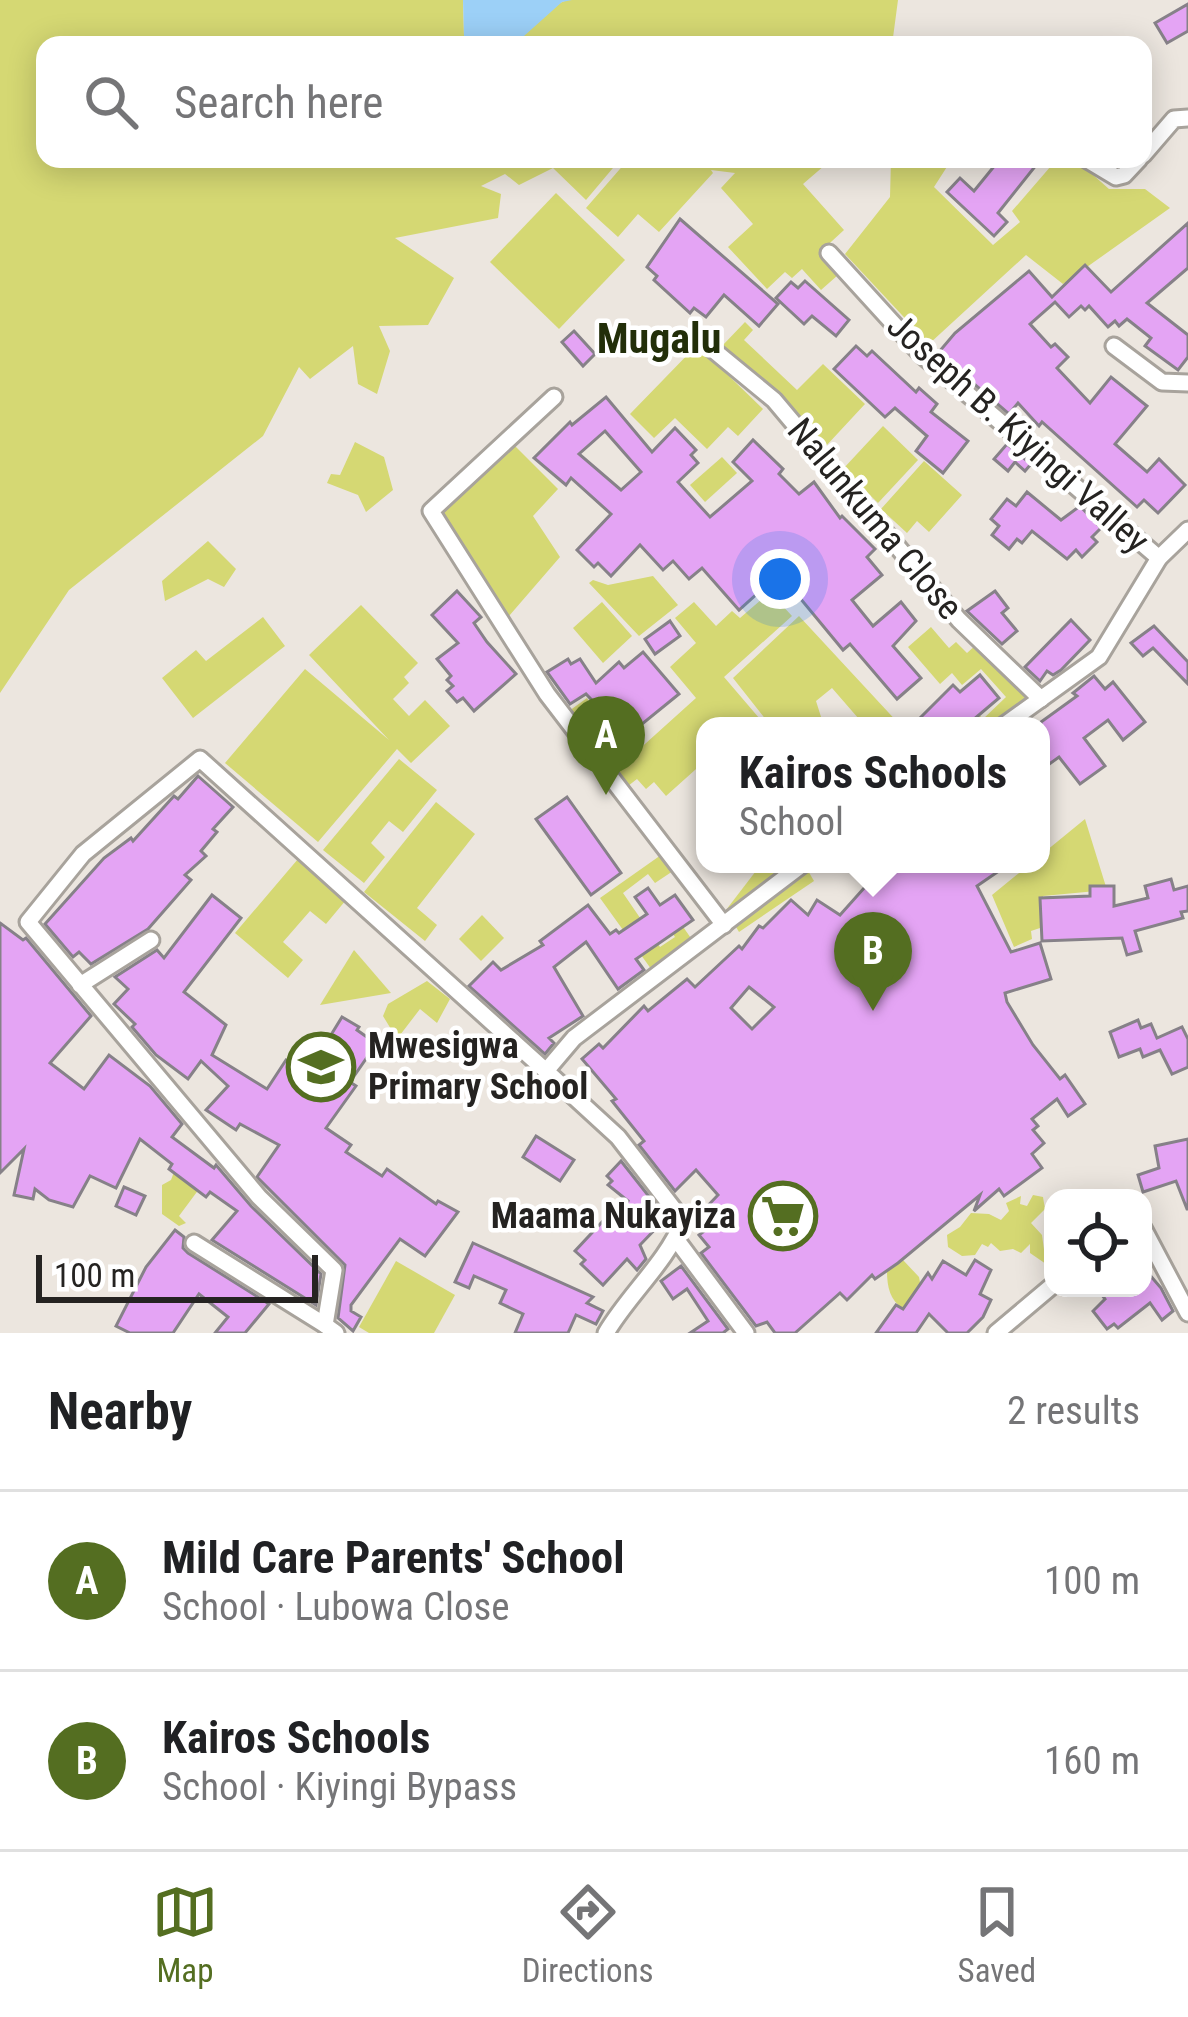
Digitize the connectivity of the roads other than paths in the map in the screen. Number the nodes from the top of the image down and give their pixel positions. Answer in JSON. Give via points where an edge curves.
{"nodes":[{"id":1,"x":1188,"y":118,"type":"edge"},
{"id":2,"x":1152,"y":144,"type":"edge"},
{"id":3,"x":1101,"y":168,"type":"edge"},
{"id":4,"x":1131,"y":168,"type":"edge"},
{"id":5,"x":829,"y":254,"type":"dead end"},
{"id":6,"x":706,"y":344,"type":"dead end"},
{"id":7,"x":1114,"y":346,"type":"dead end"},
{"id":8,"x":1188,"y":383,"type":"edge"},
{"id":9,"x":554,"y":397,"type":"dead end"},
{"id":10,"x":1188,"y":530,"type":"edge"},
{"id":11,"x":1159,"y":558,"type":"junction"},
{"id":12,"x":1041,"y":699,"type":"junction"},
{"id":13,"x":1016,"y":717,"type":"edge"},
{"id":14,"x":790,"y":873,"type":"edge"},
{"id":15,"x":724,"y":925,"type":"junction"},
{"id":16,"x":151,"y":940,"type":"dead end"},
{"id":17,"x":80,"y":986,"type":"junction"},
{"id":18,"x":546,"y":1071,"type":"junction"},
{"id":19,"x":676,"y":1239,"type":"junction"},
{"id":20,"x":1152,"y":1240,"type":"edge"},
{"id":21,"x":194,"y":1243,"type":"dead end"},
{"id":22,"x":1044,"y":1294,"type":"edge"},
{"id":23,"x":1188,"y":1313,"type":"edge"},
{"id":24,"x":330,"y":1329,"type":"edge"},
{"id":25,"x":606,"y":1333,"type":"edge"},
{"id":26,"x":746,"y":1333,"type":"edge"},
{"id":27,"x":997,"y":1333,"type":"edge"}],
"edges":[{"from":1,"to":2,"type":"street","via":[[1174,119]]},
{"from":3,"to":4,"type":"street","via":[[1116,177]]},
{"from":5,"to":11,"type":"street","name":"Joseph B. Kiyingi Valley","via":[[921,354]]},
{"from":6,"to":12,"type":"street","name":"Nalunkuma Close","via":[[774,400],[958,620]]},
{"from":7,"to":8,"type":"street","via":[[1162,382]]},
{"from":9,"to":15,"type":"street","via":[[431,511],[547,694]]},
{"from":10,"to":11,"type":"street"},
{"from":11,"to":12,"type":"street","via":[[1099,657]]},
{"from":12,"to":13,"type":"street"},
{"from":14,"to":15,"type":"street"},
{"from":15,"to":18,"type":"street","via":[[574,1039]]},
{"from":16,"to":17,"type":"street"},
{"from":17,"to":18,"type":"street","via":[[28,922],[83,854],[200,760]]},
{"from":17,"to":24,"type":"street","via":[[259,1197],[334,1270]]},
{"from":18,"to":19,"type":"street","via":[[618,1137],[683,1221]]},
{"from":19,"to":25,"type":"street"},
{"from":19,"to":26,"type":"street"},
{"from":20,"to":23,"type":"street"},
{"from":21,"to":24,"type":"street"},
{"from":22,"to":27,"type":"street"}]}
